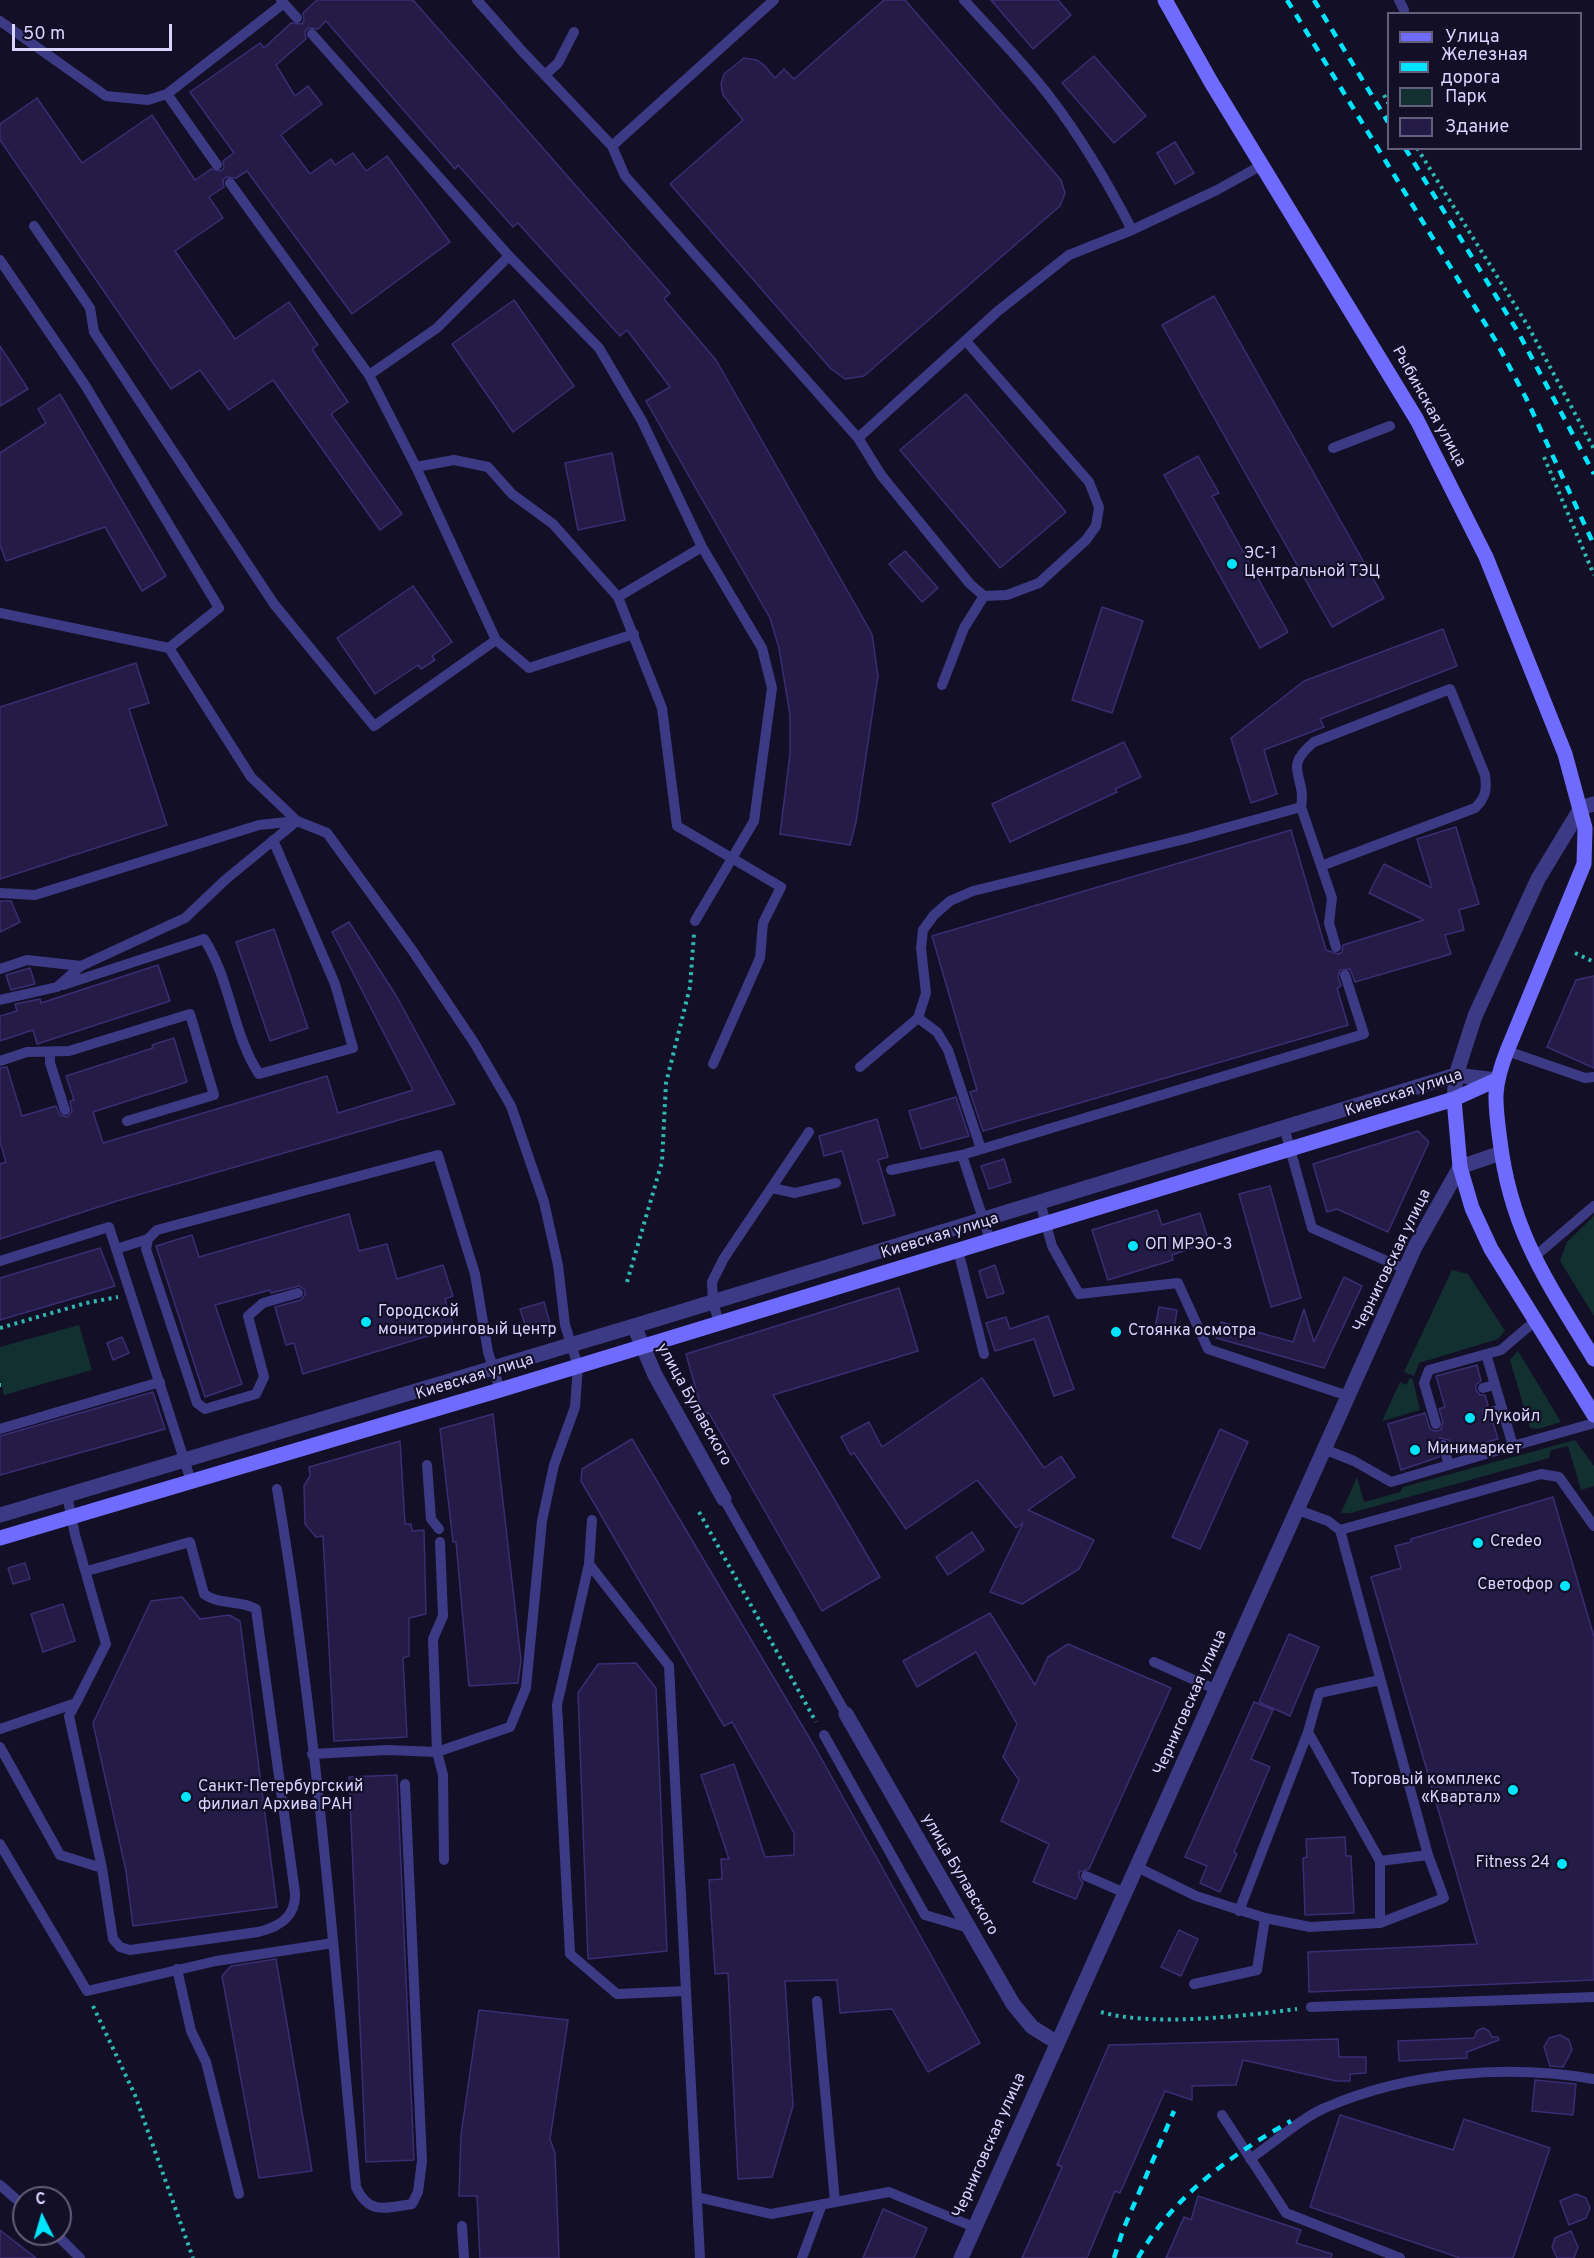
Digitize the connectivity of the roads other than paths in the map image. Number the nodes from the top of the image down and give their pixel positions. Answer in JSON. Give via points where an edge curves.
{"nodes":[{"id":1,"x":477,"y":0,"type":"edge"},
{"id":2,"x":774,"y":0,"type":"edge"},
{"id":3,"x":964,"y":0,"type":"edge"},
{"id":4,"x":1165,"y":0,"type":"edge"},
{"id":5,"x":283,"y":2,"type":"edge"},
{"id":6,"x":297,"y":18,"type":"dead end"},
{"id":7,"x":0,"y":21,"type":"edge"},
{"id":8,"x":574,"y":32,"type":"dead end"},
{"id":9,"x":312,"y":34,"type":"dead end"},
{"id":10,"x":545,"y":75,"type":"junction"},
{"id":11,"x":166,"y":94,"type":"junction"},
{"id":12,"x":612,"y":146,"type":"junction"},
{"id":13,"x":217,"y":165,"type":"dead end"},
{"id":14,"x":1262,"y":165,"type":"junction"},
{"id":15,"x":230,"y":183,"type":"dead end"},
{"id":16,"x":34,"y":226,"type":"dead end"},
{"id":17,"x":1132,"y":230,"type":"junction"},
{"id":18,"x":509,"y":256,"type":"junction"},
{"id":19,"x":0,"y":260,"type":"edge"},
{"id":20,"x":966,"y":341,"type":"junction"},
{"id":21,"x":369,"y":375,"type":"junction"},
{"id":22,"x":1390,"y":426,"type":"dead end"},
{"id":23,"x":858,"y":438,"type":"junction"},
{"id":24,"x":1333,"y":448,"type":"dead end"},
{"id":25,"x":416,"y":467,"type":"junction"},
{"id":26,"x":702,"y":547,"type":"junction"},
{"id":27,"x":984,"y":596,"type":"junction"},
{"id":28,"x":618,"y":597,"type":"junction"},
{"id":29,"x":0,"y":613,"type":"edge"},
{"id":30,"x":634,"y":634,"type":"junction"},
{"id":31,"x":496,"y":640,"type":"junction"},
{"id":32,"x":169,"y":648,"type":"junction"},
{"id":33,"x":942,"y":685,"type":"dead end"},
{"id":34,"x":1588,"y":806,"type":"edge"},
{"id":35,"x":1301,"y":807,"type":"junction"},
{"id":36,"x":297,"y":820,"type":"junction"},
{"id":37,"x":1590,"y":827,"type":"edge"},
{"id":38,"x":273,"y":840,"type":"junction"},
{"id":39,"x":1558,"y":847,"type":"junction"},
{"id":40,"x":732,"y":859,"type":"junction"},
{"id":41,"x":1589,"y":861,"type":"edge"},
{"id":42,"x":1321,"y":866,"type":"junction"},
{"id":43,"x":0,"y":893,"type":"edge"},
{"id":44,"x":695,"y":921,"type":"road end"},
{"id":45,"x":1336,"y":947,"type":"dead end"},
{"id":46,"x":81,"y":966,"type":"junction"},
{"id":47,"x":0,"y":969,"type":"edge"},
{"id":48,"x":1345,"y":975,"type":"dead end"},
{"id":49,"x":57,"y":987,"type":"junction"},
{"id":50,"x":0,"y":1000,"type":"edge"},
{"id":51,"x":918,"y":1018,"type":"junction"},
{"id":52,"x":50,"y":1052,"type":"junction"},
{"id":53,"x":1507,"y":1052,"type":"junction"},
{"id":54,"x":0,"y":1061,"type":"edge"},
{"id":55,"x":713,"y":1064,"type":"dead end"},
{"id":56,"x":860,"y":1067,"type":"dead end"},
{"id":57,"x":1456,"y":1075,"type":"junction"},
{"id":58,"x":1594,"y":1077,"type":"edge"},
{"id":59,"x":1496,"y":1080,"type":"junction"},
{"id":60,"x":1454,"y":1099,"type":"junction"},
{"id":61,"x":65,"y":1110,"type":"dead end"},
{"id":62,"x":128,"y":1121,"type":"dead end"},
{"id":63,"x":1284,"y":1127,"type":"junction"},
{"id":64,"x":809,"y":1132,"type":"dead end"},
{"id":65,"x":981,"y":1149,"type":"junction"},
{"id":66,"x":1290,"y":1149,"type":"junction"},
{"id":67,"x":1501,"y":1153,"type":"junction"},
{"id":68,"x":962,"y":1155,"type":"junction"},
{"id":69,"x":1460,"y":1167,"type":"junction"},
{"id":70,"x":891,"y":1170,"type":"dead end"},
{"id":71,"x":836,"y":1184,"type":"dead end"},
{"id":72,"x":772,"y":1188,"type":"junction"},
{"id":73,"x":1040,"y":1202,"type":"junction"},
{"id":74,"x":1594,"y":1206,"type":"edge"},
{"id":75,"x":983,"y":1219,"type":"junction"},
{"id":76,"x":1046,"y":1223,"type":"junction"},
{"id":77,"x":148,"y":1239,"type":"junction"},
{"id":78,"x":990,"y":1240,"type":"junction"},
{"id":79,"x":116,"y":1249,"type":"junction"},
{"id":80,"x":958,"y":1250,"type":"junction"},
{"id":81,"x":1533,"y":1258,"type":"junction"},
{"id":82,"x":0,"y":1261,"type":"edge"},
{"id":83,"x":1405,"y":1269,"type":"junction"},
{"id":84,"x":298,"y":1293,"type":"dead end"},
{"id":85,"x":712,"y":1302,"type":"junction"},
{"id":86,"x":1535,"y":1321,"type":"junction"},
{"id":87,"x":719,"y":1323,"type":"junction"},
{"id":88,"x":634,"y":1326,"type":"junction"},
{"id":89,"x":572,"y":1344,"type":"junction"},
{"id":90,"x":641,"y":1347,"type":"junction"},
{"id":91,"x":984,"y":1354,"type":"dead end"},
{"id":92,"x":1486,"y":1354,"type":"junction"},
{"id":93,"x":1594,"y":1359,"type":"edge"},
{"id":94,"x":578,"y":1366,"type":"junction"},
{"id":95,"x":493,"y":1368,"type":"junction"},
{"id":96,"x":160,"y":1382,"type":"junction"},
{"id":97,"x":1495,"y":1385,"type":"junction"},
{"id":98,"x":1484,"y":1388,"type":"dead end"},
{"id":99,"x":500,"y":1390,"type":"junction"},
{"id":100,"x":1348,"y":1396,"type":"junction"},
{"id":101,"x":1443,"y":1400,"type":"dead end"},
{"id":102,"x":1430,"y":1404,"type":"junction"},
{"id":103,"x":1502,"y":1409,"type":"junction"},
{"id":104,"x":1490,"y":1412,"type":"dead end"},
{"id":105,"x":1594,"y":1415,"type":"edge"},
{"id":106,"x":1594,"y":1423,"type":"edge"},
{"id":107,"x":1436,"y":1424,"type":"dead end"},
{"id":108,"x":0,"y":1429,"type":"edge"},
{"id":109,"x":1443,"y":1444,"type":"dead end"},
{"id":110,"x":1513,"y":1446,"type":"junction"},
{"id":111,"x":1324,"y":1449,"type":"junction"},
{"id":112,"x":185,"y":1460,"type":"junction"},
{"id":113,"x":1449,"y":1465,"type":"junction"},
{"id":114,"x":427,"y":1466,"type":"dead end"},
{"id":115,"x":191,"y":1481,"type":"junction"},
{"id":116,"x":277,"y":1489,"type":"dead end"},
{"id":117,"x":67,"y":1495,"type":"junction"},
{"id":118,"x":724,"y":1499,"type":"joint"},
{"id":119,"x":1298,"y":1510,"type":"junction"},
{"id":120,"x":0,"y":1515,"type":"edge"},
{"id":121,"x":74,"y":1516,"type":"junction"},
{"id":122,"x":592,"y":1520,"type":"dead end"},
{"id":123,"x":1594,"y":1526,"type":"edge"},
{"id":124,"x":439,"y":1529,"type":"dead end"},
{"id":125,"x":1340,"y":1530,"type":"junction"},
{"id":126,"x":0,"y":1538,"type":"edge"},
{"id":127,"x":440,"y":1542,"type":"dead end"},
{"id":128,"x":588,"y":1564,"type":"junction"},
{"id":129,"x":87,"y":1571,"type":"junction"},
{"id":130,"x":1154,"y":1662,"type":"dead end"},
{"id":131,"x":1380,"y":1680,"type":"junction"},
{"id":132,"x":1217,"y":1690,"type":"junction"},
{"id":133,"x":76,"y":1702,"type":"junction"},
{"id":134,"x":846,"y":1714,"type":"joint"},
{"id":135,"x":0,"y":1729,"type":"edge"},
{"id":136,"x":1308,"y":1732,"type":"junction"},
{"id":137,"x":824,"y":1735,"type":"road end"},
{"id":138,"x":0,"y":1747,"type":"edge"},
{"id":139,"x":437,"y":1752,"type":"junction"},
{"id":140,"x":312,"y":1754,"type":"junction"},
{"id":141,"x":405,"y":1784,"type":"dead end"},
{"id":142,"x":1,"y":1847,"type":"edge"},
{"id":143,"x":1428,"y":1855,"type":"junction"},
{"id":144,"x":444,"y":1860,"type":"dead end"},
{"id":145,"x":1380,"y":1861,"type":"junction"},
{"id":146,"x":102,"y":1868,"type":"junction"},
{"id":147,"x":1137,"y":1868,"type":"junction"},
{"id":148,"x":1086,"y":1876,"type":"dead end"},
{"id":149,"x":1125,"y":1893,"type":"junction"},
{"id":150,"x":1239,"y":1911,"type":"junction"},
{"id":151,"x":1265,"y":1918,"type":"junction"},
{"id":152,"x":1380,"y":1923,"type":"junction"},
{"id":153,"x":969,"y":1928,"type":"junction"},
{"id":154,"x":333,"y":1943,"type":"junction"},
{"id":155,"x":177,"y":1969,"type":"junction"},
{"id":156,"x":1194,"y":1984,"type":"dead end"},
{"id":157,"x":686,"y":1991,"type":"junction"},
{"id":158,"x":1594,"y":1997,"type":"edge"},
{"id":159,"x":816,"y":2001,"type":"dead end"},
{"id":160,"x":1311,"y":2007,"type":"road end"},
{"id":161,"x":1056,"y":2042,"type":"junction"},
{"id":162,"x":1594,"y":2079,"type":"edge"},
{"id":163,"x":1222,"y":2115,"type":"dead end"},
{"id":164,"x":1250,"y":2159,"type":"junction"},
{"id":165,"x":0,"y":2185,"type":"edge"},
{"id":166,"x":239,"y":2194,"type":"dead end"},
{"id":167,"x":12,"y":2196,"type":"edge"},
{"id":168,"x":697,"y":2197,"type":"junction"},
{"id":169,"x":835,"y":2202,"type":"junction"},
{"id":170,"x":822,"y":2204,"type":"junction"},
{"id":171,"x":462,"y":2226,"type":"dead end"},
{"id":172,"x":974,"y":2227,"type":"junction"},
{"id":173,"x":68,"y":2246,"type":"edge"},
{"id":174,"x":80,"y":2258,"type":"edge"},
{"id":175,"x":464,"y":2258,"type":"edge"},
{"id":176,"x":700,"y":2258,"type":"edge"},
{"id":177,"x":802,"y":2258,"type":"edge"},
{"id":178,"x":961,"y":2258,"type":"edge"},
{"id":179,"x":1400,"y":2258,"type":"edge"}],
"edges":[{"from":1,"to":10,"type":"lane"},
{"from":2,"to":12,"type":"lane"},
{"from":3,"to":17,"type":"lane","via":[[1061,112],[1107,181]]},
{"from":4,"to":14,"type":"main road","name":"Рыбинская улица"},
{"from":5,"to":6,"type":"lane"},
{"from":5,"to":11,"type":"lane"},
{"from":7,"to":11,"type":"lane","via":[[106,96],[148,100]]},
{"from":8,"to":10,"type":"lane","via":[[558,63]]},
{"from":9,"to":18,"type":"lane"},
{"from":10,"to":12,"type":"lane"},
{"from":11,"to":13,"type":"lane"},
{"from":12,"to":23,"type":"lane","via":[[625,176]]},
{"from":14,"to":17,"type":"lane"},
{"from":14,"to":34,"type":"main road","name":"Рыбинская улица","via":[[1417,420],[1460,502]]},
{"from":15,"to":21,"type":"lane"},
{"from":16,"to":31,"type":"lane","via":[[90,308],[94,332],[274,604],[374,726]]},
{"from":17,"to":20,"type":"lane","via":[[1069,255]]},
{"from":18,"to":21,"type":"lane","via":[[437,328]]},
{"from":18,"to":26,"type":"lane","via":[[599,348],[642,421]]},
{"from":19,"to":32,"type":"lane","via":[[85,385],[219,608]]},
{"from":20,"to":23,"type":"lane"},
{"from":20,"to":27,"type":"lane","via":[[1089,482],[1099,507],[1096,526],[1086,540],[1039,583],[1007,595]]},
{"from":21,"to":25,"type":"lane"},
{"from":22,"to":24,"type":"lane"},
{"from":23,"to":27,"type":"lane","via":[[881,475]]},
{"from":25,"to":28,"type":"lane","via":[[454,460],[488,467],[512,494],[553,524]]},
{"from":25,"to":31,"type":"lane"},
{"from":26,"to":28,"type":"lane"},
{"from":26,"to":40,"type":"lane","via":[[762,648],[772,688],[754,821]]},
{"from":27,"to":33,"type":"lane","via":[[964,628]]},
{"from":28,"to":30,"type":"lane"},
{"from":29,"to":32,"type":"lane"},
{"from":30,"to":31,"type":"lane","via":[[529,668]]},
{"from":30,"to":40,"type":"lane","via":[[662,708],[677,826]]},
{"from":32,"to":36,"type":"lane","via":[[251,777]]},
{"from":34,"to":37,"type":"main road","name":"Рыбинская улица"},
{"from":34,"to":39,"type":"street"},
{"from":35,"to":42,"type":"lane"},
{"from":35,"to":42,"type":"lane","via":[[1304,793],[1296,769],[1300,754],[1314,742],[1450,689],[1485,775],[1484,799],[1475,808]]},
{"from":35,"to":51,"type":"lane","via":[[973,891],[950,901],[923,930],[926,993]]},
{"from":36,"to":38,"type":"lane"},
{"from":36,"to":43,"type":"lane","via":[[259,825],[35,895]]},
{"from":36,"to":89,"type":"lane","via":[[327,833],[431,978],[512,1106],[543,1202],[558,1265],[565,1325]]},
{"from":37,"to":39,"type":"street"},
{"from":37,"to":41,"type":"main road","name":"Рыбинская улица"},
{"from":38,"to":46,"type":"lane","via":[[185,918]]},
{"from":38,"to":49,"type":"lane","via":[[335,984],[353,1048],[259,1074],[249,1059],[216,957],[204,939]]},
{"from":39,"to":57,"type":"street","via":[[1538,879],[1475,1016]]},
{"from":40,"to":44,"type":"lane"},
{"from":40,"to":55,"type":"lane","via":[[781,887],[763,924],[760,958]]},
{"from":41,"to":53,"type":"main road"},
{"from":42,"to":45,"type":"lane","via":[[1332,898],[1329,923]]},
{"from":46,"to":47,"type":"lane","via":[[27,960]]},
{"from":46,"to":49,"type":"lane"},
{"from":48,"to":65,"type":"lane","via":[[1364,1034]]},
{"from":49,"to":50,"type":"lane"},
{"from":51,"to":56,"type":"lane"},
{"from":51,"to":65,"type":"lane","via":[[937,1032],[948,1050]]},
{"from":52,"to":54,"type":"lane","via":[[27,1052]]},
{"from":52,"to":61,"type":"lane"},
{"from":52,"to":62,"type":"lane","via":[[69,1052],[190,1014],[214,1095]]},
{"from":53,"to":58,"type":"lane","via":[[1585,1078]]},
{"from":53,"to":59,"type":"main road"},
{"from":57,"to":59,"type":"street","name":"Киевская улица"},
{"from":57,"to":60,"type":"street"},
{"from":57,"to":63,"type":"street","name":"Киевская улица"},
{"from":59,"to":60,"type":"main road","name":"Киевская улица"},
{"from":59,"to":67,"type":"main road","via":[[1494,1096]]},
{"from":60,"to":66,"type":"main road","name":"Киевская улица"},
{"from":60,"to":69,"type":"main road"},
{"from":63,"to":66,"type":"lane"},
{"from":63,"to":73,"type":"street","name":"Киевская улица"},
{"from":64,"to":72,"type":"lane"},
{"from":65,"to":68,"type":"lane"},
{"from":66,"to":76,"type":"main road","name":"Киевская улица"},
{"from":66,"to":83,"type":"lane","via":[[1311,1228]]},
{"from":67,"to":69,"type":"street"},
{"from":67,"to":81,"type":"main road","via":[[1511,1203]]},
{"from":68,"to":70,"type":"lane"},
{"from":68,"to":75,"type":"lane"},
{"from":69,"to":83,"type":"street","name":"Черниговская улица"},
{"from":69,"to":86,"type":"main road","via":[[1472,1208],[1491,1250]]},
{"from":71,"to":72,"type":"lane","via":[[795,1193]]},
{"from":72,"to":85,"type":"lane","via":[[716,1274]]},
{"from":73,"to":75,"type":"street","name":"Киевская улица"},
{"from":73,"to":76,"type":"lane"},
{"from":74,"to":81,"type":"lane"},
{"from":75,"to":78,"type":"lane"},
{"from":75,"to":85,"type":"street","name":"Киевская улица"},
{"from":76,"to":78,"type":"main road","name":"Киевская улица"},
{"from":76,"to":100,"type":"lane","via":[[1052,1246],[1080,1294],[1178,1282],[1208,1348]]},
{"from":77,"to":79,"type":"lane"},
{"from":77,"to":84,"type":"lane","via":[[146,1249],[197,1403],[205,1409],[256,1394],[264,1377],[248,1316],[263,1303]]},
{"from":77,"to":95,"type":"lane","via":[[157,1230],[438,1155],[475,1274]]},
{"from":78,"to":80,"type":"main road","name":"Киевская улица"},
{"from":79,"to":82,"type":"lane","via":[[109,1227]]},
{"from":79,"to":96,"type":"lane"},
{"from":80,"to":87,"type":"main road","name":"Киевская улица"},
{"from":80,"to":91,"type":"lane"},
{"from":81,"to":93,"type":"main road"},
{"from":83,"to":100,"type":"street","name":"Черниговская улица"},
{"from":85,"to":87,"type":"lane"},
{"from":85,"to":88,"type":"street","name":"Киевская улица"},
{"from":86,"to":92,"type":"lane","via":[[1500,1350]]},
{"from":86,"to":105,"type":"main road"},
{"from":87,"to":90,"type":"main road","name":"Киевская улица"},
{"from":88,"to":89,"type":"street","name":"Киевская улица"},
{"from":88,"to":90,"type":"street","name":"улица Булавского"},
{"from":89,"to":94,"type":"lane"},
{"from":89,"to":95,"type":"street","name":"Киевская улица"},
{"from":90,"to":94,"type":"main road","name":"Киевская улица"},
{"from":90,"to":118,"type":"street","name":"улица Булавского"},
{"from":92,"to":97,"type":"lane"},
{"from":92,"to":102,"type":"lane","via":[[1429,1370],[1424,1383]]},
{"from":94,"to":99,"type":"main road","name":"Киевская улица"},
{"from":94,"to":139,"type":"lane","via":[[575,1407],[554,1465],[542,1521],[526,1688],[510,1727]]},
{"from":95,"to":99,"type":"lane"},
{"from":95,"to":112,"type":"street","name":"Киевская улица"},
{"from":96,"to":108,"type":"lane"},
{"from":96,"to":112,"type":"lane"},
{"from":97,"to":98,"type":"lane"},
{"from":97,"to":103,"type":"lane"},
{"from":99,"to":115,"type":"main road","name":"Киевская улица"},
{"from":100,"to":111,"type":"street","name":"Черниговская улица"},
{"from":101,"to":102,"type":"lane"},
{"from":102,"to":107,"type":"lane"},
{"from":103,"to":104,"type":"lane"},
{"from":103,"to":110,"type":"lane"},
{"from":106,"to":110,"type":"lane"},
{"from":109,"to":113,"type":"lane"},
{"from":110,"to":113,"type":"lane"},
{"from":111,"to":113,"type":"lane","via":[[1391,1482]]},
{"from":111,"to":119,"type":"street","name":"Черниговская улица"},
{"from":112,"to":115,"type":"lane"},
{"from":112,"to":117,"type":"street","name":"Киевская улица"},
{"from":114,"to":124,"type":"lane","via":[[431,1519]]},
{"from":115,"to":121,"type":"main road","name":"Киевская улица"},
{"from":116,"to":140,"type":"lane","via":[[292,1577]]},
{"from":117,"to":120,"type":"street","name":"Киевская улица"},
{"from":117,"to":121,"type":"lane"},
{"from":118,"to":134,"type":"lane"},
{"from":119,"to":125,"type":"lane"},
{"from":119,"to":132,"type":"street","name":"Черниговская улица"},
{"from":121,"to":126,"type":"main road","name":"Киевская улица"},
{"from":121,"to":129,"type":"lane","via":[[75,1535]]},
{"from":122,"to":128,"type":"lane"},
{"from":123,"to":125,"type":"lane","via":[[1559,1477],[1541,1474]]},
{"from":125,"to":131,"type":"lane"},
{"from":127,"to":139,"type":"lane","via":[[443,1616],[433,1639]]},
{"from":128,"to":157,"type":"lane","via":[[669,1666]]},
{"from":128,"to":157,"type":"lane","via":[[557,1705],[570,1954],[617,1994]]},
{"from":129,"to":133,"type":"lane","via":[[106,1644]]},
{"from":129,"to":146,"type":"lane","via":[[190,1542],[204,1594],[218,1602],[238,1602],[256,1609],[295,1903],[275,1928],[130,1950],[113,1939]]},
{"from":130,"to":132,"type":"lane"},
{"from":131,"to":136,"type":"lane","via":[[1319,1693]]},
{"from":131,"to":143,"type":"lane"},
{"from":132,"to":147,"type":"street","name":"Черниговская улица"},
{"from":133,"to":135,"type":"lane"},
{"from":133,"to":146,"type":"lane","via":[[69,1716]]},
{"from":134,"to":153,"type":"street","name":"улица Булавского"},
{"from":136,"to":145,"type":"lane"},
{"from":136,"to":150,"type":"lane"},
{"from":137,"to":153,"type":"lane","via":[[925,1916]]},
{"from":138,"to":146,"type":"lane","via":[[60,1855]]},
{"from":139,"to":140,"type":"lane"},
{"from":139,"to":144,"type":"lane","via":[[443,1775]]},
{"from":140,"to":154,"type":"lane"},
{"from":141,"to":154,"type":"lane","via":[[422,2161],[418,2192],[412,2204],[379,2209],[362,2201],[356,2187]]},
{"from":142,"to":155,"type":"lane","via":[[87,1991]]},
{"from":143,"to":145,"type":"lane"},
{"from":143,"to":152,"type":"lane","via":[[1444,1898]]},
{"from":145,"to":152,"type":"lane"},
{"from":147,"to":149,"type":"street","name":"Черниговская улица"},
{"from":147,"to":150,"type":"lane"},
{"from":148,"to":149,"type":"lane"},
{"from":149,"to":161,"type":"street","name":"Черниговская улица"},
{"from":150,"to":151,"type":"lane"},
{"from":151,"to":152,"type":"lane","via":[[1310,1927]]},
{"from":151,"to":156,"type":"lane","via":[[1257,1971]]},
{"from":153,"to":161,"type":"street","name":"улица Булавского","via":[[1013,2004],[1032,2027]]},
{"from":154,"to":155,"type":"lane"},
{"from":155,"to":166,"type":"lane","via":[[191,2031],[206,2062]]},
{"from":157,"to":168,"type":"lane"},
{"from":158,"to":160,"type":"lane"},
{"from":159,"to":169,"type":"lane"},
{"from":161,"to":172,"type":"street","name":"Черниговская улица"},
{"from":162,"to":164,"type":"lane","via":[[1526,2071],[1459,2074],[1392,2086],[1325,2107]]},
{"from":163,"to":164,"type":"lane"},
{"from":164,"to":179,"type":"lane","via":[[1286,2213]]},
{"from":165,"to":167,"type":"lane"},
{"from":168,"to":170,"type":"lane","via":[[771,2214]]},
{"from":168,"to":176,"type":"lane"},
{"from":169,"to":170,"type":"lane"},
{"from":169,"to":172,"type":"lane","via":[[889,2192]]},
{"from":170,"to":177,"type":"lane"},
{"from":171,"to":175,"type":"lane"},
{"from":172,"to":178,"type":"street","name":"Черниговская улица"},
{"from":173,"to":174,"type":"lane"}]}
